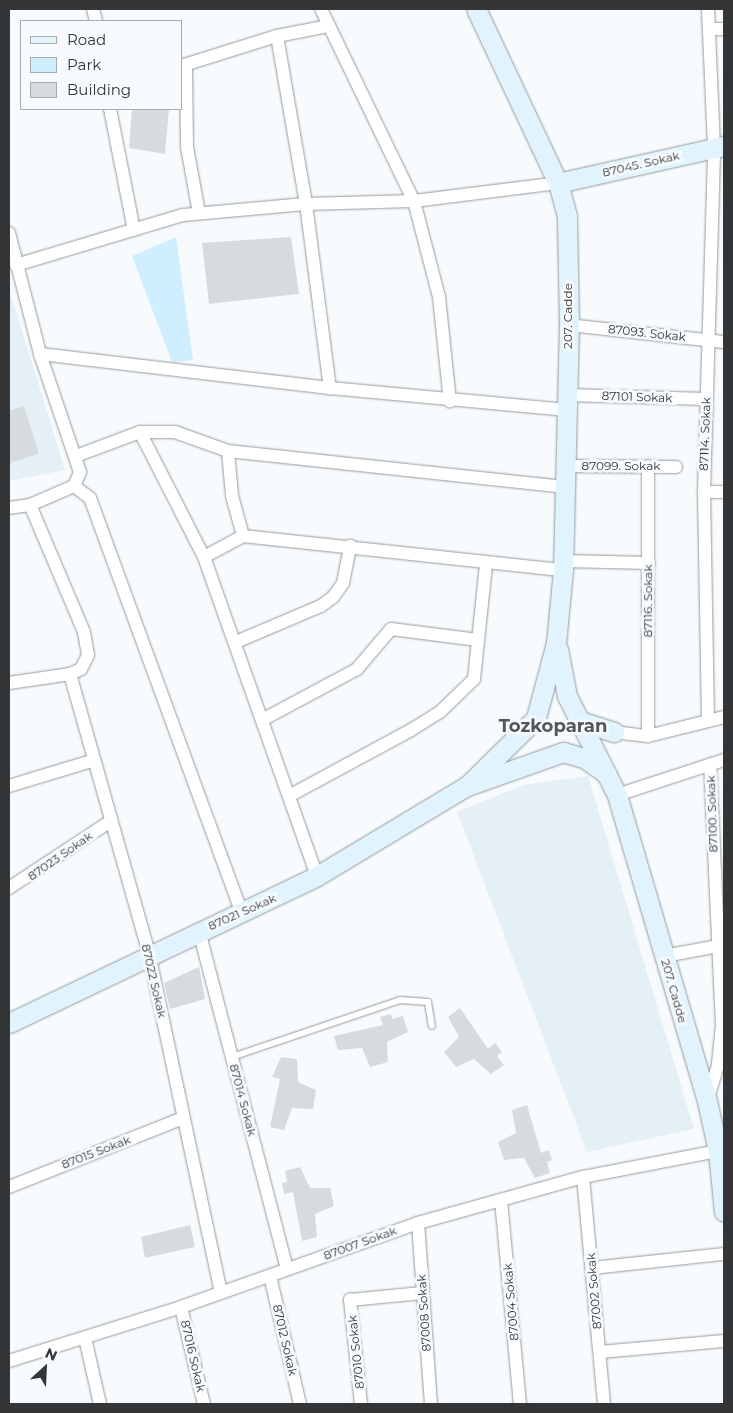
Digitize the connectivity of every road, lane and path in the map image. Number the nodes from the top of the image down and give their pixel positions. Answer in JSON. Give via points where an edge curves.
{"nodes":[{"id":1,"x":321,"y":9,"type":"edge"},
{"id":2,"x":476,"y":9,"type":"edge"},
{"id":3,"x":708,"y":9,"type":"edge"},
{"id":4,"x":329,"y":26,"type":"junction"},
{"id":5,"x":709,"y":29,"type":"junction"},
{"id":6,"x":724,"y":29,"type":"edge"},
{"id":7,"x":277,"y":36,"type":"junction"},
{"id":8,"x":183,"y":66,"type":"edge"},
{"id":9,"x":110,"y":110,"type":"edge"},
{"id":10,"x":719,"y":147,"type":"edge"},
{"id":11,"x":558,"y":183,"type":"junction"},
{"id":12,"x":414,"y":202,"type":"junction"},
{"id":13,"x":306,"y":204,"type":"junction"},
{"id":14,"x":199,"y":213,"type":"junction"},
{"id":15,"x":134,"y":230,"type":"junction"},
{"id":16,"x":9,"y":233,"type":"edge"},
{"id":17,"x":16,"y":265,"type":"junction"},
{"id":18,"x":15,"y":285,"type":"edge"},
{"id":19,"x":569,"y":325,"type":"junction"},
{"id":20,"x":707,"y":340,"type":"junction"},
{"id":21,"x":724,"y":342,"type":"edge"},
{"id":22,"x":40,"y":354,"type":"junction"},
{"id":23,"x":330,"y":388,"type":"junction"},
{"id":24,"x":706,"y":399,"type":"junction"},
{"id":25,"x":450,"y":401,"type":"junction"},
{"id":26,"x":567,"y":403,"type":"junction"},
{"id":27,"x":140,"y":432,"type":"junction"},
{"id":28,"x":228,"y":451,"type":"junction"},
{"id":29,"x":76,"y":456,"type":"junction"},
{"id":30,"x":566,"y":466,"type":"junction"},
{"id":31,"x":648,"y":466,"type":"junction"},
{"id":32,"x":676,"y":467,"type":"dead end"},
{"id":33,"x":74,"y":486,"type":"junction"},
{"id":34,"x":566,"y":488,"type":"junction"},
{"id":35,"x":704,"y":492,"type":"junction"},
{"id":36,"x":724,"y":492,"type":"edge"},
{"id":37,"x":30,"y":505,"type":"junction"},
{"id":38,"x":9,"y":508,"type":"edge"},
{"id":39,"x":243,"y":536,"type":"junction"},
{"id":40,"x":350,"y":546,"type":"junction"},
{"id":41,"x":204,"y":557,"type":"junction"},
{"id":42,"x":486,"y":564,"type":"junction"},
{"id":43,"x":648,"y":564,"type":"junction"},
{"id":44,"x":563,"y":566,"type":"junction"},
{"id":45,"x":478,"y":640,"type":"junction"},
{"id":46,"x":236,"y":642,"type":"junction"},
{"id":47,"x":556,"y":643,"type":"junction"},
{"id":48,"x":70,"y":674,"type":"junction"},
{"id":49,"x":9,"y":683,"type":"edge"},
{"id":50,"x":724,"y":717,"type":"edge"},
{"id":51,"x":536,"y":718,"type":"junction"},
{"id":52,"x":262,"y":720,"type":"junction"},
{"id":53,"x":580,"y":721,"type":"junction"},
{"id":54,"x":708,"y":721,"type":"junction"},
{"id":55,"x":614,"y":732,"type":"joint"},
{"id":56,"x":648,"y":736,"type":"junction"},
{"id":57,"x":563,"y":752,"type":"junction"},
{"id":58,"x":724,"y":760,"type":"edge"},
{"id":59,"x":92,"y":761,"type":"junction"},
{"id":60,"x":710,"y":764,"type":"junction"},
{"id":61,"x":607,"y":774,"type":"junction"},
{"id":62,"x":9,"y":786,"type":"edge"},
{"id":63,"x":467,"y":786,"type":"junction"},
{"id":64,"x":617,"y":795,"type":"junction"},
{"id":65,"x":289,"y":796,"type":"junction"},
{"id":66,"x":109,"y":822,"type":"junction"},
{"id":67,"x":317,"y":876,"type":"junction"},
{"id":68,"x":9,"y":888,"type":"edge"},
{"id":69,"x":242,"y":913,"type":"junction"},
{"id":70,"x":199,"y":931,"type":"junction"},
{"id":71,"x":722,"y":946,"type":"edge"},
{"id":72,"x":150,"y":954,"type":"junction"},
{"id":73,"x":664,"y":956,"type":"junction"},
{"id":74,"x":9,"y":1023,"type":"edge"},
{"id":75,"x":432,"y":1026,"type":"dead end"},
{"id":76,"x":723,"y":1026,"type":"edge"},
{"id":77,"x":232,"y":1058,"type":"junction"},
{"id":78,"x":707,"y":1101,"type":"junction"},
{"id":79,"x":183,"y":1118,"type":"junction"},
{"id":80,"x":718,"y":1150,"type":"junction"},
{"id":81,"x":583,"y":1177,"type":"junction"},
{"id":82,"x":9,"y":1187,"type":"edge"},
{"id":83,"x":501,"y":1200,"type":"junction"},
{"id":84,"x":724,"y":1212,"type":"edge"},
{"id":85,"x":418,"y":1223,"type":"junction"},
{"id":86,"x":724,"y":1254,"type":"edge"},
{"id":87,"x":592,"y":1268,"type":"junction"},
{"id":88,"x":287,"y":1270,"type":"junction"},
{"id":89,"x":270,"y":1276,"type":"junction"},
{"id":90,"x":221,"y":1292,"type":"junction"},
{"id":91,"x":422,"y":1293,"type":"junction"},
{"id":92,"x":182,"y":1307,"type":"junction"},
{"id":93,"x":85,"y":1338,"type":"junction"},
{"id":94,"x":724,"y":1341,"type":"edge"},
{"id":95,"x":600,"y":1352,"type":"junction"},
{"id":96,"x":9,"y":1361,"type":"edge"},
{"id":97,"x":100,"y":1404,"type":"edge"},
{"id":98,"x":204,"y":1404,"type":"edge"},
{"id":99,"x":300,"y":1404,"type":"edge"},
{"id":100,"x":361,"y":1404,"type":"edge"},
{"id":101,"x":431,"y":1404,"type":"edge"},
{"id":102,"x":520,"y":1404,"type":"edge"},
{"id":103,"x":604,"y":1404,"type":"edge"}],
"edges":[{"from":1,"to":4,"type":"street"},
{"from":2,"to":11,"type":"street","name":"207. Cadde"},
{"from":3,"to":5,"type":"street","name":"87114. Sokak"},
{"from":4,"to":7,"type":"street"},
{"from":4,"to":12,"type":"street"},
{"from":5,"to":6,"type":"street"},
{"from":5,"to":10,"type":"street","name":"87114. Sokak"},
{"from":7,"to":8,"type":"street"},
{"from":7,"to":13,"type":"street"},
{"from":8,"to":14,"type":"street","via":[[187,147]]},
{"from":9,"to":15,"type":"street"},
{"from":10,"to":11,"type":"street","name":"87045. Sokak"},
{"from":10,"to":20,"type":"street","name":"87114. Sokak"},
{"from":11,"to":12,"type":"street"},
{"from":11,"to":19,"type":"street","name":"207. Cadde","via":[[567,216]]},
{"from":12,"to":13,"type":"street"},
{"from":12,"to":25,"type":"street","via":[[439,297]]},
{"from":13,"to":14,"type":"street"},
{"from":13,"to":23,"type":"street"},
{"from":14,"to":15,"type":"street"},
{"from":15,"to":17,"type":"street"},
{"from":16,"to":17,"type":"street"},
{"from":17,"to":18,"type":"street"},
{"from":18,"to":22,"type":"street"},
{"from":19,"to":20,"type":"street","name":"87093. Sokak"},
{"from":19,"to":26,"type":"street","name":"207. Cadde"},
{"from":20,"to":21,"type":"street","name":"87093. Sokak"},
{"from":20,"to":24,"type":"street","name":"87114. Sokak"},
{"from":22,"to":23,"type":"street","name":"87101 Sokak"},
{"from":22,"to":29,"type":"street"},
{"from":23,"to":25,"type":"street","name":"87101 Sokak"},
{"from":24,"to":26,"type":"street","name":"87101 Sokak"},
{"from":24,"to":35,"type":"street","name":"87114. Sokak"},
{"from":25,"to":26,"type":"street","name":"87101 Sokak"},
{"from":26,"to":30,"type":"street","name":"207. Cadde"},
{"from":27,"to":28,"type":"street","via":[[175,432]]},
{"from":27,"to":29,"type":"street"},
{"from":27,"to":41,"type":"street"},
{"from":28,"to":34,"type":"street"},
{"from":28,"to":39,"type":"street","via":[[232,496]]},
{"from":29,"to":33,"type":"street","via":[[80,472]]},
{"from":30,"to":31,"type":"street","name":"87099. Sokak"},
{"from":30,"to":34,"type":"street","name":"207. Cadde"},
{"from":31,"to":32,"type":"street","name":"87099. Sokak"},
{"from":31,"to":43,"type":"street","name":"87116. Sokak"},
{"from":33,"to":37,"type":"street"},
{"from":33,"to":69,"type":"street","via":[[90,498]]},
{"from":34,"to":44,"type":"street","name":"207. Cadde"},
{"from":35,"to":36,"type":"street"},
{"from":35,"to":54,"type":"street","name":"87114. Sokak"},
{"from":37,"to":38,"type":"street"},
{"from":37,"to":48,"type":"street","via":[[84,632],[88,655],[81,669]]},
{"from":39,"to":40,"type":"street"},
{"from":39,"to":41,"type":"street"},
{"from":40,"to":42,"type":"street"},
{"from":40,"to":46,"type":"street","via":[[343,583],[333,597],[321,606]]},
{"from":41,"to":46,"type":"street"},
{"from":42,"to":44,"type":"street"},
{"from":42,"to":45,"type":"street"},
{"from":43,"to":44,"type":"street"},
{"from":43,"to":56,"type":"street","name":"87116. Sokak"},
{"from":44,"to":47,"type":"street","name":"207. Cadde"},
{"from":45,"to":52,"type":"street","via":[[391,629],[357,669]]},
{"from":45,"to":65,"type":"street","via":[[474,680],[440,712]]},
{"from":46,"to":52,"type":"street"},
{"from":47,"to":51,"type":"street"},
{"from":47,"to":53,"type":"street","name":"207. Cadde","via":[[567,696]]},
{"from":48,"to":49,"type":"street"},
{"from":48,"to":59,"type":"street","name":"87022 Sokak"},
{"from":50,"to":54,"type":"street"},
{"from":51,"to":53,"type":"street","via":[[555,705],[570,709]]},
{"from":51,"to":57,"type":"street","via":[[534,734],[541,747]]},
{"from":51,"to":63,"type":"street"},
{"from":52,"to":65,"type":"street"},
{"from":53,"to":55,"type":"street"},
{"from":53,"to":57,"type":"street","via":[[580,736]]},
{"from":53,"to":61,"type":"street","name":"207. Cadde"},
{"from":54,"to":56,"type":"street"},
{"from":55,"to":56,"type":"street"},
{"from":57,"to":61,"type":"street","via":[[584,758]]},
{"from":57,"to":63,"type":"street"},
{"from":58,"to":60,"type":"street"},
{"from":59,"to":62,"type":"street"},
{"from":59,"to":66,"type":"street","name":"87022 Sokak"},
{"from":60,"to":64,"type":"street"},
{"from":60,"to":71,"type":"street","name":"87100. Sokak"},
{"from":61,"to":64,"type":"street","name":"207. Cadde"},
{"from":63,"to":67,"type":"street","name":"87021 Sokak"},
{"from":64,"to":73,"type":"street","name":"207. Cadde"},
{"from":65,"to":67,"type":"street"},
{"from":66,"to":68,"type":"street","name":"87023 Sokak"},
{"from":66,"to":72,"type":"street","name":"87022 Sokak"},
{"from":67,"to":69,"type":"street","name":"87021 Sokak"},
{"from":69,"to":70,"type":"street","name":"87021 Sokak"},
{"from":70,"to":72,"type":"street","name":"87021 Sokak"},
{"from":70,"to":77,"type":"street","name":"87014 Sokak"},
{"from":71,"to":73,"type":"street"},
{"from":71,"to":76,"type":"street","name":"87100. Sokak"},
{"from":72,"to":74,"type":"street","name":"87021 Sokak"},
{"from":72,"to":79,"type":"street","name":"87022 Sokak"},
{"from":73,"to":78,"type":"street","name":"207. Cadde"},
{"from":75,"to":77,"type":"lane","via":[[428,1002],[400,1000]]},
{"from":76,"to":78,"type":"street","name":"87100. Sokak","via":[[718,1064]]},
{"from":77,"to":88,"type":"street","name":"87014 Sokak"},
{"from":78,"to":80,"type":"street","name":"207. Cadde"},
{"from":79,"to":82,"type":"street","name":"87015 Sokak"},
{"from":79,"to":90,"type":"street","name":"87022 Sokak"},
{"from":80,"to":81,"type":"street","name":"87007 Sokak"},
{"from":80,"to":84,"type":"street","name":"207. Cadde"},
{"from":81,"to":83,"type":"street","name":"87007 Sokak"},
{"from":81,"to":87,"type":"street","name":"87002 Sokak"},
{"from":83,"to":85,"type":"street","name":"87007 Sokak"},
{"from":83,"to":102,"type":"street","name":"87004 Sokak"},
{"from":85,"to":88,"type":"street","name":"87007 Sokak"},
{"from":85,"to":91,"type":"street","name":"87008 Sokak"},
{"from":86,"to":87,"type":"street"},
{"from":87,"to":95,"type":"street","name":"87002 Sokak"},
{"from":88,"to":89,"type":"street","name":"87007 Sokak"},
{"from":89,"to":90,"type":"street","name":"87007 Sokak"},
{"from":89,"to":99,"type":"street","name":"87012 Sokak"},
{"from":90,"to":92,"type":"street","name":"87007 Sokak"},
{"from":91,"to":100,"type":"street","name":"87010 Sokak","via":[[350,1300]]},
{"from":91,"to":101,"type":"street","name":"87008 Sokak"},
{"from":92,"to":93,"type":"street","name":"87007 Sokak"},
{"from":92,"to":98,"type":"street","name":"87016 Sokak"},
{"from":93,"to":96,"type":"street","name":"87007 Sokak"},
{"from":93,"to":97,"type":"street"},
{"from":94,"to":95,"type":"street"},
{"from":95,"to":103,"type":"street","name":"87002 Sokak"}]}
